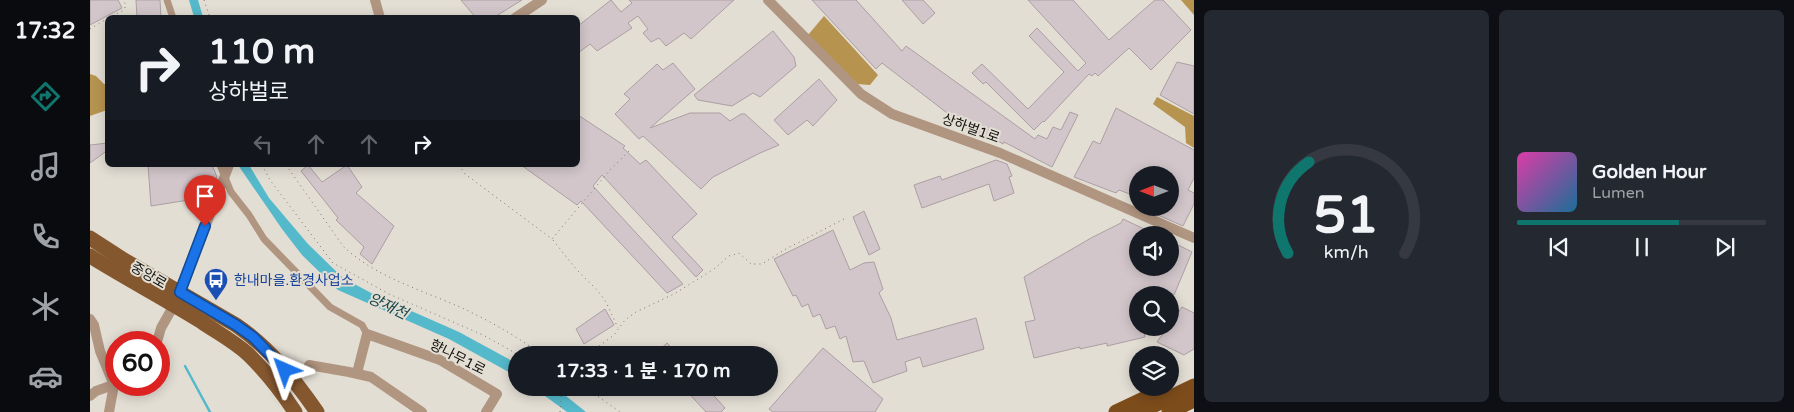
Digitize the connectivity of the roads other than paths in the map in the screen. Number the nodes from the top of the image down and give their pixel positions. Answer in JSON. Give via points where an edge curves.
{"nodes":[{"id":1,"x":167,"y":0,"type":"edge"},
{"id":2,"x":375,"y":0,"type":"edge"},
{"id":3,"x":542,"y":0,"type":"edge"},
{"id":4,"x":768,"y":0,"type":"edge"},
{"id":5,"x":172,"y":15,"type":"edge"},
{"id":6,"x":379,"y":15,"type":"edge"},
{"id":7,"x":520,"y":15,"type":"edge"},
{"id":8,"x":225,"y":170,"type":"edge"},
{"id":9,"x":90,"y":238,"type":"edge"},
{"id":10,"x":1194,"y":238,"type":"edge"},
{"id":11,"x":90,"y":256,"type":"edge"},
{"id":12,"x":177,"y":298,"type":"junction"},
{"id":13,"x":90,"y":319,"type":"edge"},
{"id":14,"x":160,"y":331,"type":"edge"},
{"id":15,"x":367,"y":334,"type":"junction"},
{"id":16,"x":105,"y":361,"type":"edge"},
{"id":17,"x":309,"y":365,"type":"dead end"},
{"id":18,"x":357,"y":374,"type":"junction"},
{"id":19,"x":1194,"y":376,"type":"edge"},
{"id":20,"x":1179,"y":383,"type":"edge"},
{"id":21,"x":1194,"y":386,"type":"edge"},
{"id":22,"x":105,"y":388,"type":"edge"},
{"id":23,"x":90,"y":396,"type":"edge"},
{"id":24,"x":112,"y":396,"type":"edge"},
{"id":25,"x":1150,"y":396,"type":"edge"},
{"id":26,"x":1194,"y":400,"type":"edge"},
{"id":27,"x":109,"y":412,"type":"edge"},
{"id":28,"x":295,"y":412,"type":"edge"},
{"id":29,"x":317,"y":412,"type":"edge"},
{"id":30,"x":422,"y":412,"type":"edge"},
{"id":31,"x":486,"y":412,"type":"edge"},
{"id":32,"x":1116,"y":412,"type":"edge"},
{"id":33,"x":1140,"y":412,"type":"edge"},
{"id":34,"x":1168,"y":412,"type":"edge"}],
"edges":[{"from":1,"to":5,"type":"street"},
{"from":2,"to":6,"type":"street"},
{"from":3,"to":7,"type":"street"},
{"from":4,"to":10,"type":"street","name":"상하벌1로","via":[[861,94],[892,114],[1000,154]]},
{"from":8,"to":12,"type":"street"},
{"from":8,"to":15,"type":"street","via":[[231,192],[275,252],[330,307],[362,325]]},
{"from":9,"to":12,"type":"main road","name":"중앙로"},
{"from":11,"to":12,"type":"main road","name":"중앙로","via":[[116,273]]},
{"from":12,"to":14,"type":"street"},
{"from":12,"to":28,"type":"main road","name":"중앙로","via":[[248,354]]},
{"from":12,"to":29,"type":"main road","name":"중앙로","via":[[236,325],[253,337],[296,381]]},
{"from":13,"to":16,"type":"street"},
{"from":15,"to":18,"type":"street"},
{"from":15,"to":31,"type":"street","name":"향나무1로","via":[[440,360],[496,394]]},
{"from":17,"to":18,"type":"street"},
{"from":18,"to":30,"type":"street","via":[[371,378]]},
{"from":19,"to":20,"type":"highway"},
{"from":21,"to":33,"type":"highway"},
{"from":22,"to":23,"type":"street"},
{"from":24,"to":27,"type":"street"},
{"from":25,"to":32,"type":"highway"},
{"from":26,"to":34,"type":"highway"}]}
